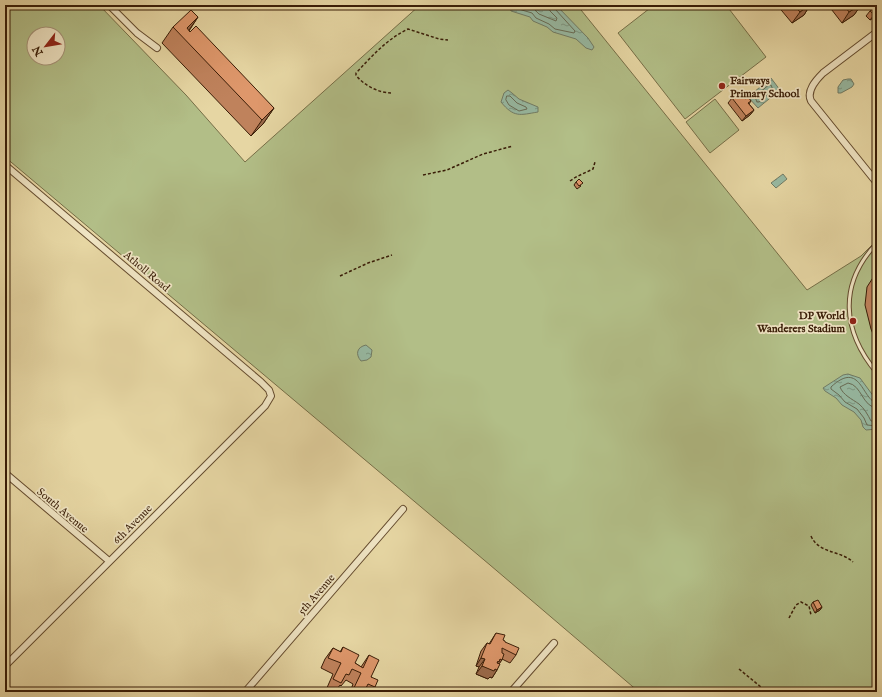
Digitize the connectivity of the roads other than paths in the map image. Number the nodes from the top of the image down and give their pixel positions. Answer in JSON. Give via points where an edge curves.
{"nodes":[{"id":1,"x":109,"y":5,"type":"edge"},
{"id":2,"x":877,"y":32,"type":"edge"},
{"id":3,"x":157,"y":48,"type":"dead end"},
{"id":4,"x":5,"y":165,"type":"edge"},
{"id":5,"x":877,"y":183,"type":"edge"},
{"id":6,"x":877,"y":243,"type":"edge"},
{"id":7,"x":877,"y":372,"type":"edge"},
{"id":8,"x":271,"y":396,"type":"joint"},
{"id":9,"x":5,"y":473,"type":"edge"},
{"id":10,"x":403,"y":510,"type":"dead end"},
{"id":11,"x":109,"y":561,"type":"junction"},
{"id":12,"x":554,"y":643,"type":"dead end"},
{"id":13,"x":5,"y":666,"type":"edge"},
{"id":14,"x":245,"y":692,"type":"edge"},
{"id":15,"x":511,"y":692,"type":"edge"}],
"edges":[{"from":1,"to":3,"type":"street","via":[[137,33]]},
{"from":2,"to":5,"type":"street","via":[[823,73],[815,81],[810,94],[811,102]]},
{"from":4,"to":8,"type":"street","name":"Atholl Road","via":[[261,382]]},
{"from":6,"to":7,"type":"lane","via":[[857,269],[848,309],[860,349]]},
{"from":8,"to":11,"type":"street","name":"6th Avenue","via":[[265,406]]},
{"from":9,"to":11,"type":"street","name":"South Avenue"},
{"from":10,"to":14,"type":"street","name":"5th Avenue"},
{"from":11,"to":13,"type":"street","name":"6th Avenue"},
{"from":12,"to":15,"type":"street"}]}
